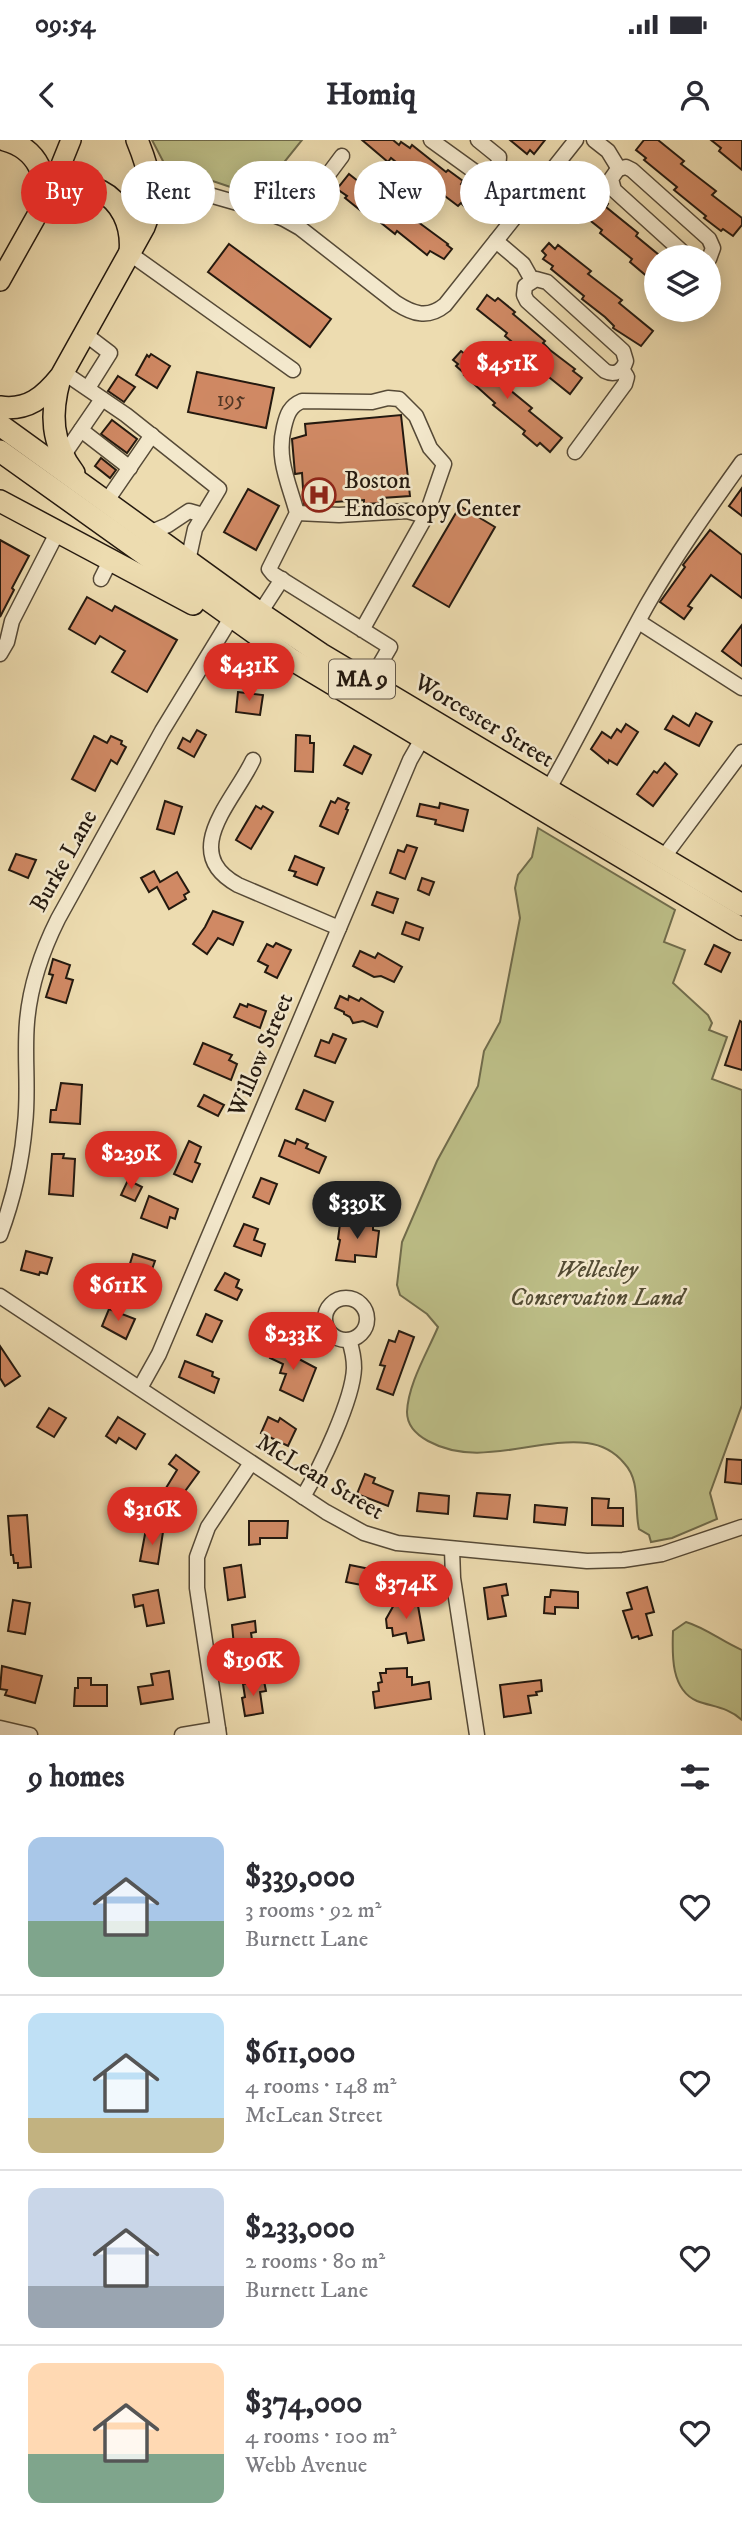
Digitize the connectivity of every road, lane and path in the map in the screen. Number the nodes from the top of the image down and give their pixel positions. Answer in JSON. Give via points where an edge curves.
{"nodes":[{"id":1,"x":5,"y":140,"type":"edge"},
{"id":2,"x":71,"y":140,"type":"edge"},
{"id":3,"x":137,"y":140,"type":"edge"},
{"id":4,"x":430,"y":140,"type":"edge"},
{"id":5,"x":478,"y":140,"type":"edge"},
{"id":6,"x":576,"y":140,"type":"edge"},
{"id":7,"x":594,"y":140,"type":"edge"},
{"id":8,"x":342,"y":156,"type":"dead end"},
{"id":9,"x":36,"y":161,"type":"edge"},
{"id":10,"x":63,"y":161,"type":"edge"},
{"id":11,"x":143,"y":161,"type":"edge"},
{"id":12,"x":338,"y":161,"type":"edge"},
{"id":13,"x":460,"y":161,"type":"edge"},
{"id":14,"x":499,"y":161,"type":"edge"},
{"id":15,"x":559,"y":161,"type":"edge"},
{"id":16,"x":619,"y":169,"type":"junction"},
{"id":17,"x":107,"y":194,"type":"edge"},
{"id":18,"x":32,"y":224,"type":"edge"},
{"id":19,"x":145,"y":224,"type":"edge"},
{"id":20,"x":293,"y":224,"type":"edge"},
{"id":21,"x":510,"y":224,"type":"edge"},
{"id":22,"x":496,"y":241,"type":"junction"},
{"id":23,"x":675,"y":245,"type":"edge"},
{"id":24,"x":712,"y":245,"type":"edge"},
{"id":25,"x":130,"y":253,"type":"junction"},
{"id":26,"x":532,"y":279,"type":"junction"},
{"id":27,"x":0,"y":281,"type":"edge"},
{"id":28,"x":85,"y":334,"type":"junction"},
{"id":29,"x":622,"y":369,"type":"junction"},
{"id":30,"x":293,"y":370,"type":"dead end"},
{"id":31,"x":62,"y":374,"type":"junction"},
{"id":32,"x":88,"y":388,"type":"junction"},
{"id":33,"x":102,"y":399,"type":"junction"},
{"id":34,"x":0,"y":407,"type":"edge"},
{"id":35,"x":0,"y":425,"type":"edge"},
{"id":36,"x":81,"y":430,"type":"junction"},
{"id":37,"x":152,"y":435,"type":"junction"},
{"id":38,"x":0,"y":451,"type":"edge"},
{"id":39,"x":575,"y":452,"type":"dead end"},
{"id":40,"x":63,"y":456,"type":"junction"},
{"id":41,"x":742,"y":462,"type":"edge"},
{"id":42,"x":130,"y":468,"type":"junction"},
{"id":43,"x":89,"y":489,"type":"junction"},
{"id":44,"x":0,"y":501,"type":"edge"},
{"id":45,"x":106,"y":502,"type":"junction"},
{"id":46,"x":196,"y":513,"type":"junction"},
{"id":47,"x":297,"y":513,"type":"junction"},
{"id":48,"x":426,"y":516,"type":"junction"},
{"id":49,"x":57,"y":533,"type":"junction"},
{"id":50,"x":149,"y":533,"type":"junction"},
{"id":51,"x":111,"y":559,"type":"junction"},
{"id":52,"x":188,"y":561,"type":"junction"},
{"id":53,"x":101,"y":579,"type":"dead end"},
{"id":54,"x":282,"y":579,"type":"junction"},
{"id":55,"x":260,"y":613,"type":"junction"},
{"id":56,"x":6,"y":618,"type":"edge"},
{"id":57,"x":231,"y":618,"type":"junction"},
{"id":58,"x":639,"y":622,"type":"junction"},
{"id":59,"x":362,"y":630,"type":"junction"},
{"id":60,"x":0,"y":654,"type":"edge"},
{"id":61,"x":369,"y":683,"type":"junction"},
{"id":62,"x":742,"y":688,"type":"edge"},
{"id":63,"x":422,"y":739,"type":"junction"},
{"id":64,"x":742,"y":752,"type":"edge"},
{"id":65,"x":253,"y":760,"type":"dead end"},
{"id":66,"x":548,"y":790,"type":"junction"},
{"id":67,"x":663,"y":858,"type":"junction"},
{"id":68,"x":742,"y":905,"type":"edge"},
{"id":69,"x":339,"y":928,"type":"junction"},
{"id":70,"x":742,"y":929,"type":"edge"},
{"id":71,"x":0,"y":1235,"type":"edge"},
{"id":72,"x":0,"y":1296,"type":"edge"},
{"id":73,"x":349,"y":1340,"type":"dead end"},
{"id":74,"x":140,"y":1388,"type":"junction"},
{"id":75,"x":251,"y":1463,"type":"junction"},
{"id":76,"x":303,"y":1497,"type":"junction"},
{"id":77,"x":742,"y":1527,"type":"edge"},
{"id":78,"x":452,"y":1549,"type":"junction"},
{"id":79,"x":0,"y":1728,"type":"edge"},
{"id":80,"x":218,"y":1732,"type":"edge"},
{"id":81,"x":30,"y":1735,"type":"edge"},
{"id":82,"x":182,"y":1735,"type":"edge"},
{"id":83,"x":477,"y":1735,"type":"edge"}],
"edges":[{"from":1,"to":9,"type":"highway"},
{"from":2,"to":10,"type":"main road"},
{"from":3,"to":11,"type":"highway"},
{"from":4,"to":13,"type":"street"},
{"from":5,"to":14,"type":"street"},
{"from":6,"to":15,"type":"street"},
{"from":7,"to":16,"type":"street","via":[[610,153]]},
{"from":8,"to":12,"type":"street"},
{"from":16,"to":23,"type":"street","via":[[612,177],[614,190]]},
{"from":16,"to":24,"type":"street","via":[[634,171]]},
{"from":17,"to":25,"type":"highway","via":[[125,215]]},
{"from":18,"to":27,"type":"main road"},
{"from":19,"to":25,"type":"highway"},
{"from":20,"to":22,"type":"street","via":[[396,303],[421,314],[445,305]]},
{"from":21,"to":22,"type":"street"},
{"from":22,"to":26,"type":"street","via":[[523,264]]},
{"from":25,"to":28,"type":"highway"},
{"from":25,"to":30,"type":"street"},
{"from":26,"to":29,"type":"street","via":[[545,281],[623,351],[626,361]]},
{"from":26,"to":29,"type":"street","via":[[524,290],[528,302],[605,371],[613,374]]},
{"from":28,"to":31,"type":"highway"},
{"from":28,"to":32,"type":"street","via":[[110,353]]},
{"from":29,"to":39,"type":"street","via":[[626,382]]},
{"from":31,"to":32,"type":"street"},
{"from":31,"to":34,"type":"highway","via":[[35,402]]},
{"from":31,"to":40,"type":"highway","via":[[53,421]]},
{"from":32,"to":33,"type":"street"},
{"from":33,"to":36,"type":"street"},
{"from":33,"to":37,"type":"street"},
{"from":35,"to":43,"type":"highway","name":"Worcester Street","number":"MA 9"},
{"from":36,"to":40,"type":"street"},
{"from":36,"to":42,"type":"street"},
{"from":37,"to":42,"type":"street"},
{"from":37,"to":46,"type":"street","via":[[219,489]]},
{"from":38,"to":57,"type":"highway","name":"Worcester Street","number":"MA 9"},
{"from":40,"to":43,"type":"highway"},
{"from":41,"to":58,"type":"street"},
{"from":42,"to":45,"type":"street"},
{"from":43,"to":45,"type":"highway","name":"Worcester Street","number":"MA 9"},
{"from":44,"to":49,"type":"highway"},
{"from":45,"to":50,"type":"highway","name":"Worcester Street","number":"MA 9"},
{"from":46,"to":50,"type":"street"},
{"from":46,"to":52,"type":"street"},
{"from":47,"to":48,"type":"street","via":[[407,511]]},
{"from":47,"to":48,"type":"street","via":[[281,452],[291,409],[302,401],[394,398],[413,411],[430,448],[444,464]]},
{"from":47,"to":54,"type":"street","via":[[269,566]]},
{"from":48,"to":59,"type":"street"},
{"from":49,"to":51,"type":"highway"},
{"from":49,"to":56,"type":"street"},
{"from":50,"to":52,"type":"highway","name":"Worcester Street","number":"MA 9"},
{"from":51,"to":53,"type":"street"},
{"from":51,"to":57,"type":"highway","via":[[191,604]]},
{"from":52,"to":55,"type":"highway","name":"Worcester Street","number":"MA 9"},
{"from":54,"to":55,"type":"street"},
{"from":54,"to":59,"type":"street"},
{"from":55,"to":61,"type":"highway","name":"Worcester Street","number":"MA 9"},
{"from":56,"to":60,"type":"street","via":[[7,642]]},
{"from":57,"to":63,"type":"highway","name":"Worcester Street","number":"MA 9"},
{"from":57,"to":71,"type":"street","name":"Burke Lane","via":[[162,731],[44,948],[27,1024],[24,1138]]},
{"from":58,"to":62,"type":"street"},
{"from":58,"to":66,"type":"street"},
{"from":59,"to":61,"type":"street","via":[[390,647]]},
{"from":61,"to":66,"type":"highway","name":"Worcester Street","number":"MA 9"},
{"from":63,"to":69,"type":"street","name":"Willow Street"},
{"from":63,"to":70,"type":"highway","name":"Worcester Street","number":"MA 9"},
{"from":64,"to":67,"type":"street"},
{"from":65,"to":69,"type":"street","via":[[212,835],[209,849],[214,864],[238,886]]},
{"from":66,"to":67,"type":"highway","name":"Worcester Street","number":"MA 9"},
{"from":67,"to":68,"type":"highway","name":"Worcester Street","number":"MA 9"},
{"from":69,"to":74,"type":"street","name":"Willow Street","via":[[159,1354]]},
{"from":72,"to":74,"type":"street","name":"McLean Street"},
{"from":73,"to":76,"type":"street","via":[[354,1369],[349,1394]]},
{"from":74,"to":75,"type":"street","name":"McLean Street"},
{"from":75,"to":76,"type":"street","name":"McLean Street"},
{"from":75,"to":80,"type":"street","via":[[208,1527],[197,1558],[197,1588]]},
{"from":76,"to":78,"type":"street","name":"McLean Street","via":[[374,1538]]},
{"from":77,"to":78,"type":"street","name":"McLean Street","via":[[676,1551],[611,1561]]},
{"from":78,"to":83,"type":"street"},
{"from":79,"to":81,"type":"street"},
{"from":80,"to":82,"type":"street"}]}
